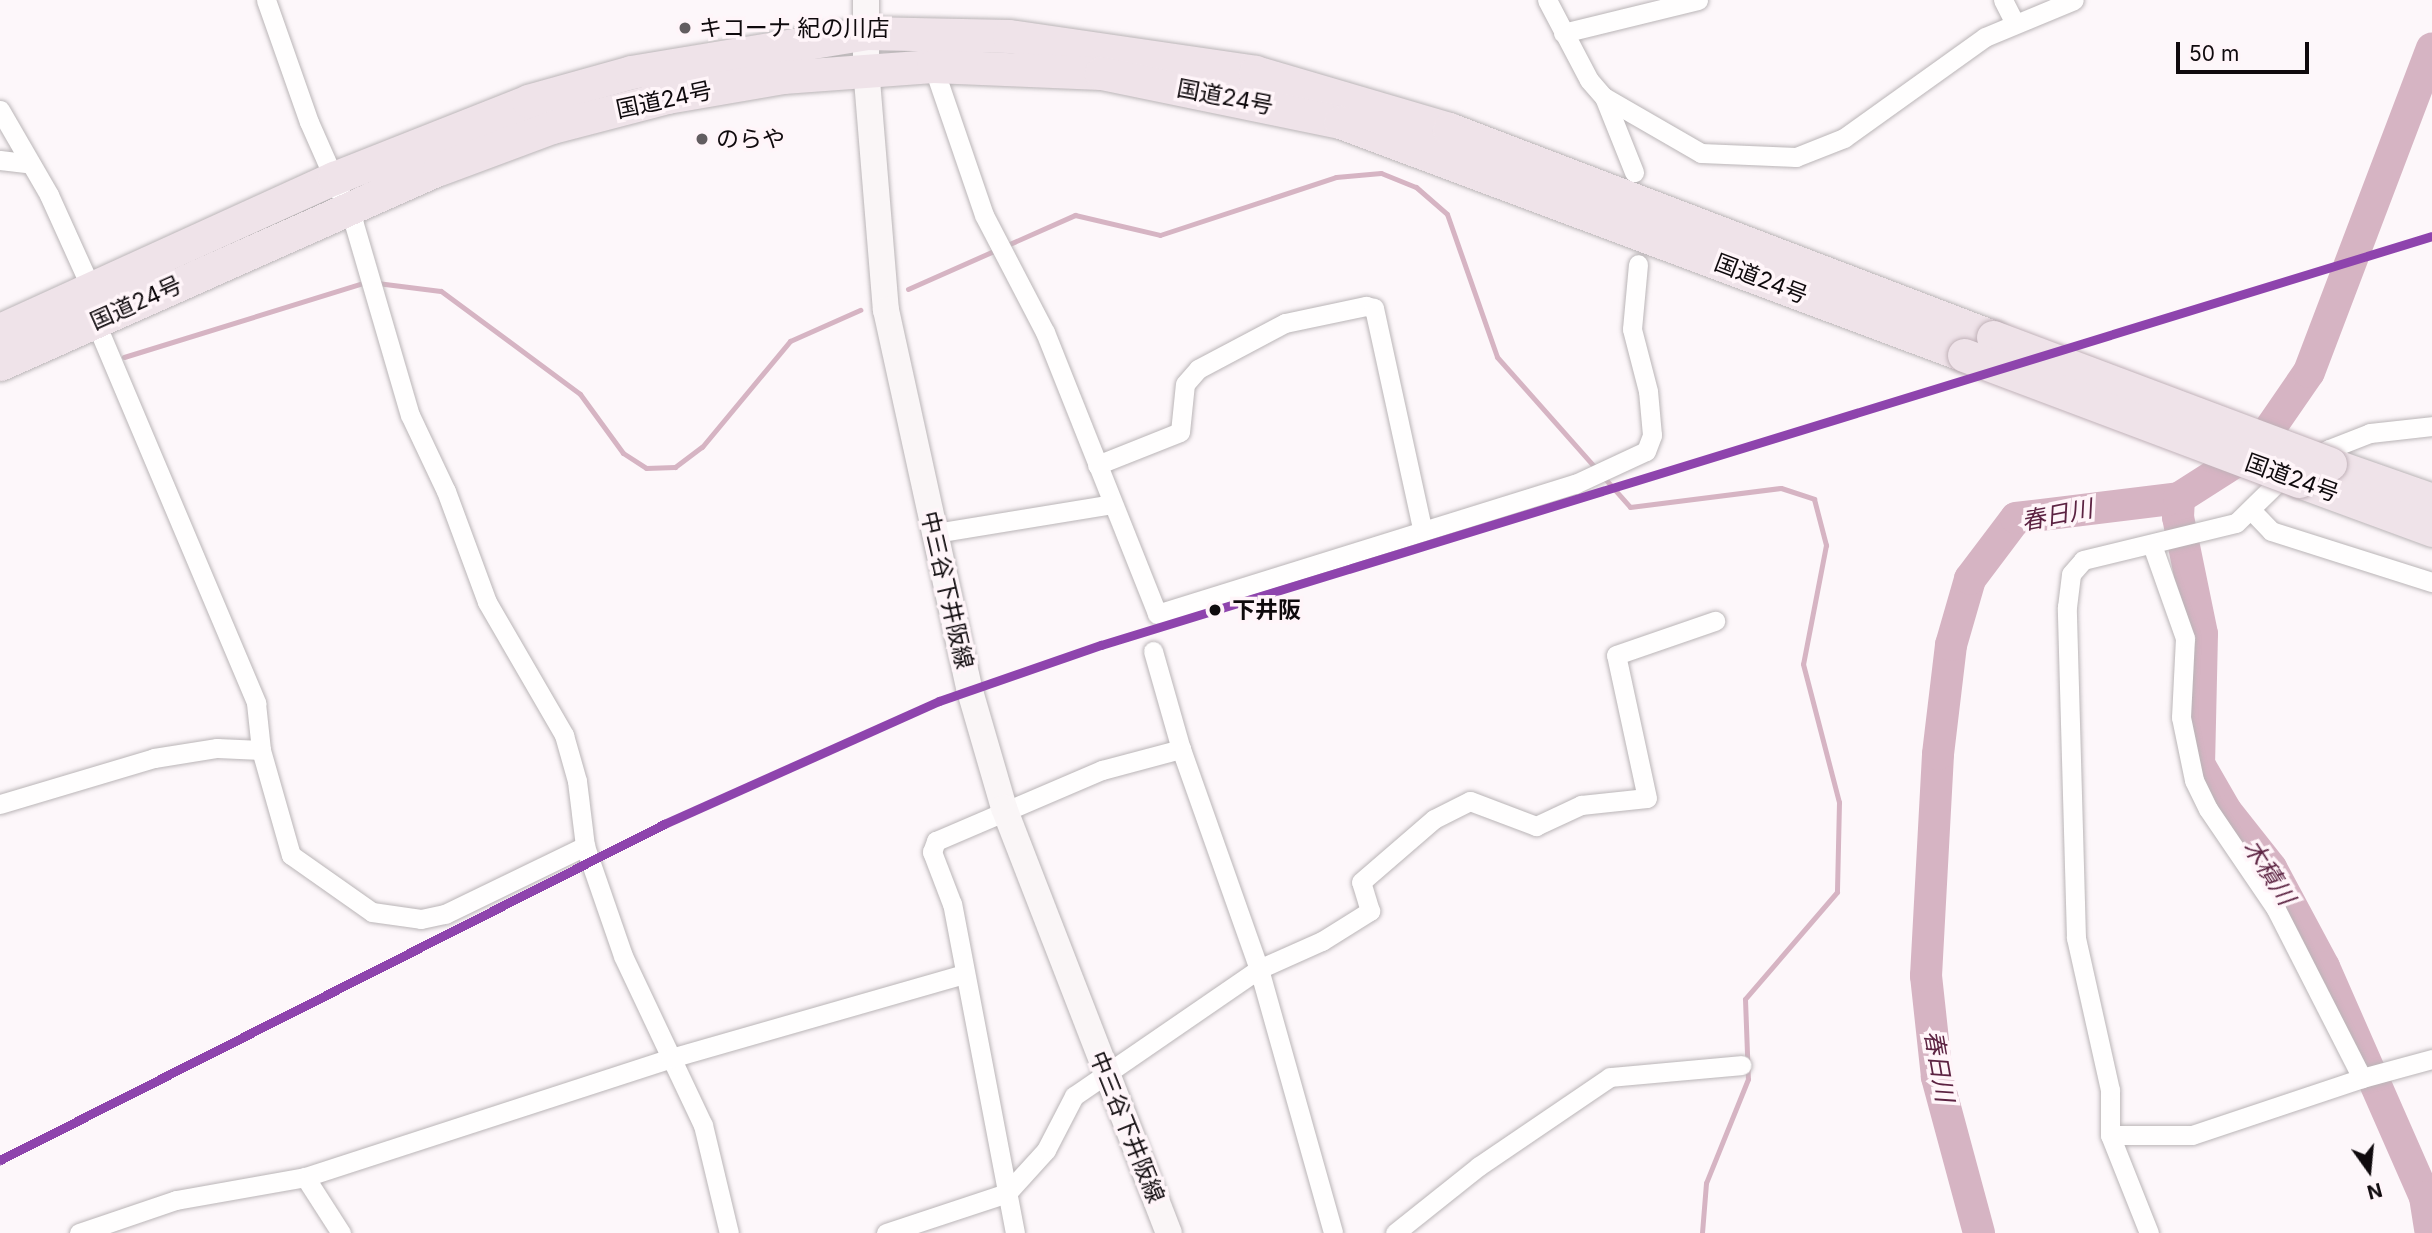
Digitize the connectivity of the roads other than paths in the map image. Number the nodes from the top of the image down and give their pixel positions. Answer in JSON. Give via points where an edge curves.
{"nodes":[{"id":1,"x":266,"y":0,"type":"edge"},
{"id":2,"x":866,"y":0,"type":"edge"},
{"id":3,"x":1547,"y":0,"type":"edge"},
{"id":4,"x":1698,"y":0,"type":"edge"},
{"id":5,"x":2003,"y":0,"type":"edge"},
{"id":6,"x":2074,"y":0,"type":"edge"},
{"id":7,"x":2014,"y":22,"type":"junction"},
{"id":8,"x":866,"y":33,"type":"junction"},
{"id":9,"x":1563,"y":33,"type":"junction"},
{"id":10,"x":933,"y":66,"type":"junction"},
{"id":11,"x":866,"y":68,"type":"junction"},
{"id":12,"x":1604,"y":97,"type":"junction"},
{"id":13,"x":0,"y":110,"type":"edge"},
{"id":14,"x":0,"y":160,"type":"edge"},
{"id":15,"x":26,"y":163,"type":"junction"},
{"id":16,"x":1634,"y":172,"type":"dead end"},
{"id":17,"x":334,"y":178,"type":"junction"},
{"id":18,"x":345,"y":209,"type":"junction"},
{"id":19,"x":1638,"y":264,"type":"dead end"},
{"id":20,"x":91,"y":288,"type":"junction"},
{"id":21,"x":95,"y":321,"type":"junction"},
{"id":22,"x":0,"y":330,"type":"edge"},
{"id":23,"x":0,"y":364,"type":"edge"},
{"id":24,"x":2432,"y":425,"type":"edge"},
{"id":25,"x":1097,"y":465,"type":"junction"},
{"id":26,"x":2432,"y":500,"type":"edge"},
{"id":27,"x":1112,"y":504,"type":"junction"},
{"id":28,"x":2251,"y":510,"type":"junction"},
{"id":29,"x":1422,"y":529,"type":"junction"},
{"id":30,"x":2432,"y":530,"type":"edge"},
{"id":31,"x":935,"y":533,"type":"junction"},
{"id":32,"x":2152,"y":545,"type":"junction"},
{"id":33,"x":2432,"y":582,"type":"edge"},
{"id":34,"x":1715,"y":621,"type":"dead end"},
{"id":35,"x":1153,"y":651,"type":"dead end"},
{"id":36,"x":261,"y":750,"type":"junction"},
{"id":37,"x":1181,"y":750,"type":"junction"},
{"id":38,"x":0,"y":804,"type":"edge"},
{"id":39,"x":1004,"y":808,"type":"junction"},
{"id":40,"x":585,"y":846,"type":"junction"},
{"id":41,"x":1259,"y":969,"type":"junction"},
{"id":42,"x":963,"y":974,"type":"junction"},
{"id":43,"x":671,"y":1058,"type":"junction"},
{"id":44,"x":2432,"y":1059,"type":"edge"},
{"id":45,"x":1741,"y":1065,"type":"dead end"},
{"id":46,"x":1104,"y":1071,"type":"junction"},
{"id":47,"x":2362,"y":1078,"type":"junction"},
{"id":48,"x":2110,"y":1135,"type":"junction"},
{"id":49,"x":305,"y":1177,"type":"junction"},
{"id":50,"x":1007,"y":1193,"type":"junction"},
{"id":51,"x":79,"y":1233,"type":"edge"},
{"id":52,"x":341,"y":1233,"type":"edge"},
{"id":53,"x":729,"y":1233,"type":"edge"},
{"id":54,"x":886,"y":1233,"type":"edge"},
{"id":55,"x":1015,"y":1233,"type":"edge"},
{"id":56,"x":1169,"y":1233,"type":"edge"},
{"id":57,"x":1333,"y":1233,"type":"edge"},
{"id":58,"x":1395,"y":1233,"type":"edge"},
{"id":59,"x":2148,"y":1233,"type":"edge"}],
"edges":[{"from":1,"to":17,"type":"street"},
{"from":2,"to":8,"type":"main road","name":"中三谷下井阪線"},
{"from":3,"to":9,"type":"street"},
{"from":4,"to":9,"type":"street"},
{"from":5,"to":7,"type":"street"},
{"from":6,"to":7,"type":"street"},
{"from":7,"to":12,"type":"street","via":[[1939,65],[1844,138],[1796,156],[1701,153]]},
{"from":8,"to":11,"type":"main road","name":"中三谷下井阪線"},
{"from":8,"to":17,"type":"highway","name":"国道24号","via":[[618,76],[528,101]]},
{"from":8,"to":26,"type":"highway","name":"国道24号","bridge":true,"via":[[1009,36],[1255,72],[1449,129]]},
{"from":9,"to":12,"type":"street"},
{"from":10,"to":11,"type":"highway","name":"国道24号"},
{"from":10,"to":25,"type":"street","via":[[995,241],[1045,332]]},
{"from":10,"to":30,"type":"highway","name":"国道24号","bridge":true,"via":[[1101,73],[1340,122]]},
{"from":11,"to":18,"type":"highway","name":"国道24号","via":[[667,96],[552,127]]},
{"from":11,"to":31,"type":"main road","name":"中三谷下井阪線","via":[[886,310]]},
{"from":12,"to":16,"type":"street"},
{"from":13,"to":15,"type":"street"},
{"from":14,"to":15,"type":"street"},
{"from":15,"to":20,"type":"street","via":[[49,195]]},
{"from":17,"to":18,"type":"street"},
{"from":17,"to":20,"type":"highway","name":"国道24号"},
{"from":18,"to":21,"type":"highway","name":"国道24号"},
{"from":18,"to":40,"type":"street","via":[[410,415],[446,491],[487,602],[564,734],[577,782]]},
{"from":19,"to":29,"type":"street","via":[[1632,330],[1648,391],[1653,435],[1646,451],[1574,484]]},
{"from":20,"to":21,"type":"street"},
{"from":20,"to":22,"type":"highway","name":"国道24号"},
{"from":21,"to":23,"type":"highway","name":"国道24号"},
{"from":21,"to":36,"type":"street","via":[[256,703]]},
{"from":24,"to":28,"type":"street","via":[[2370,433],[2329,449],[2284,476]]},
{"from":25,"to":27,"type":"street"},
{"from":25,"to":29,"type":"street","via":[[1180,432],[1185,384],[1198,369],[1292,321],[1366,306],[1374,308]]},
{"from":27,"to":29,"type":"street","via":[[1157,614]]},
{"from":27,"to":31,"type":"street"},
{"from":28,"to":32,"type":"street","via":[[2220,529]]},
{"from":28,"to":33,"type":"street","via":[[2271,531]]},
{"from":31,"to":39,"type":"main road","name":"中三谷下井阪線","via":[[970,691]]},
{"from":32,"to":47,"type":"street","via":[[2185,638],[2181,717],[2194,780],[2208,809],[2276,909],[2343,1031]]},
{"from":32,"to":48,"type":"street","via":[[2083,560],[2071,574],[2067,607],[2076,938],[2110,1090]]},
{"from":34,"to":41,"type":"street","via":[[1616,655],[1647,798],[1581,805],[1536,826],[1470,801],[1434,819],[1360,882],[1370,911],[1322,941]]},
{"from":35,"to":37,"type":"street"},
{"from":36,"to":38,"type":"street","via":[[216,748],[154,758]]},
{"from":36,"to":40,"type":"street","via":[[291,855],[372,912],[421,919],[445,914]]},
{"from":37,"to":39,"type":"street","via":[[1102,770]]},
{"from":37,"to":41,"type":"street"},
{"from":39,"to":42,"type":"street","via":[[949,831],[936,841],[932,852],[952,904]]},
{"from":39,"to":46,"type":"main road","name":"中三谷下井阪線"},
{"from":40,"to":43,"type":"street","via":[[623,956]]},
{"from":41,"to":46,"type":"street"},
{"from":41,"to":57,"type":"street"},
{"from":42,"to":43,"type":"street"},
{"from":42,"to":50,"type":"street"},
{"from":43,"to":49,"type":"street"},
{"from":43,"to":53,"type":"street","via":[[703,1125]]},
{"from":44,"to":47,"type":"street"},
{"from":45,"to":58,"type":"street","via":[[1610,1077],[1479,1166]]},
{"from":46,"to":50,"type":"street","via":[[1073,1097],[1046,1150]]},
{"from":46,"to":56,"type":"main road","name":"中三谷下井阪線"},
{"from":47,"to":48,"type":"street","via":[[2192,1135]]},
{"from":48,"to":59,"type":"street"},
{"from":49,"to":51,"type":"street","via":[[176,1200]]},
{"from":49,"to":52,"type":"street"},
{"from":50,"to":54,"type":"street"},
{"from":50,"to":55,"type":"street"}]}
